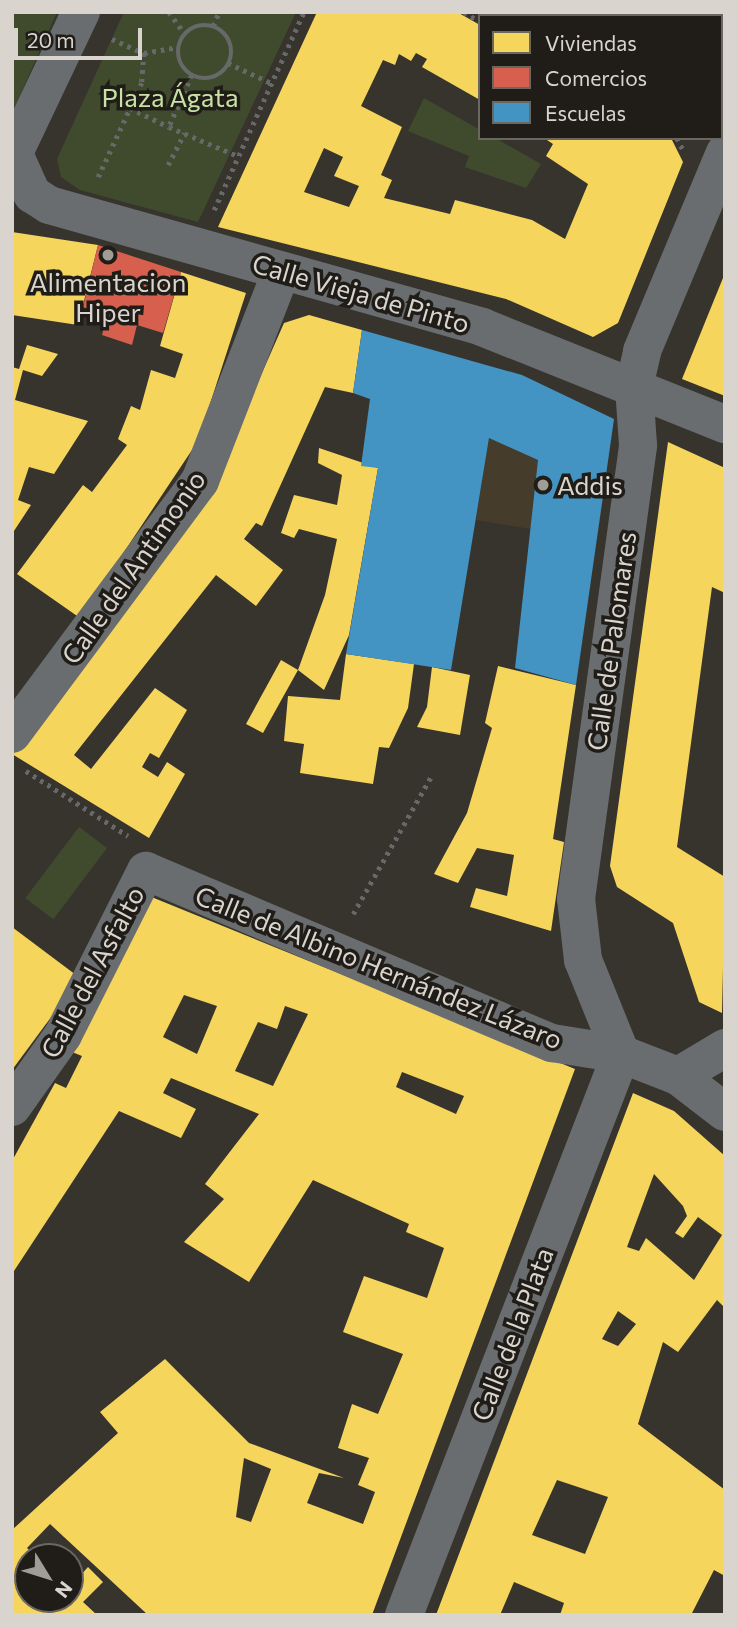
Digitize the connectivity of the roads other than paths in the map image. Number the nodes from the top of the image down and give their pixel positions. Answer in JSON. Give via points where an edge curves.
{"nodes":[{"id":1,"x":96,"y":18,"type":"edge"},
{"id":2,"x":14,"y":157,"type":"edge"},
{"id":3,"x":707,"y":158,"type":"edge"},
{"id":4,"x":281,"y":272,"type":"junction"},
{"id":5,"x":634,"y":387,"type":"junction"},
{"id":6,"x":725,"y":424,"type":"edge"},
{"id":7,"x":12,"y":734,"type":"edge"},
{"id":8,"x":140,"y":855,"type":"joint"},
{"id":9,"x":725,"y":1048,"type":"edge"},
{"id":10,"x":621,"y":1054,"type":"junction"},
{"id":11,"x":678,"y":1076,"type":"junction"},
{"id":12,"x":12,"y":1107,"type":"edge"},
{"id":13,"x":725,"y":1112,"type":"edge"},
{"id":14,"x":404,"y":1615,"type":"edge"}],
"edges":[{"from":1,"to":2,"type":"street"},
{"from":2,"to":4,"type":"street","name":"Calle Vieja de Pinto","via":[[32,194],[49,205]]},
{"from":3,"to":5,"type":"street","name":"Calle de Palomares"},
{"from":4,"to":5,"type":"street","name":"Calle Vieja de Pinto","via":[[482,327]]},
{"from":4,"to":7,"type":"street","name":"Calle del Antimonio","via":[[200,481]]},
{"from":5,"to":6,"type":"street","name":"Calle Vieja de Pinto"},
{"from":5,"to":10,"type":"street","name":"Calle de Palomares","via":[[638,445],[576,899],[583,960]]},
{"from":8,"to":10,"type":"street","name":"Calle de Albino Hernández Lázaro","via":[[332,950],[552,1043]]},
{"from":8,"to":12,"type":"street","name":"Calle del Asfalto","via":[[63,1035]]},
{"from":9,"to":11,"type":"street"},
{"from":10,"to":11,"type":"street","name":"Calle de Albino Hernández Lázaro"},
{"from":10,"to":14,"type":"street","name":"Calle de la Plata"},
{"from":11,"to":13,"type":"street","name":"Calle de Albino Hernández Lázaro"}]}
